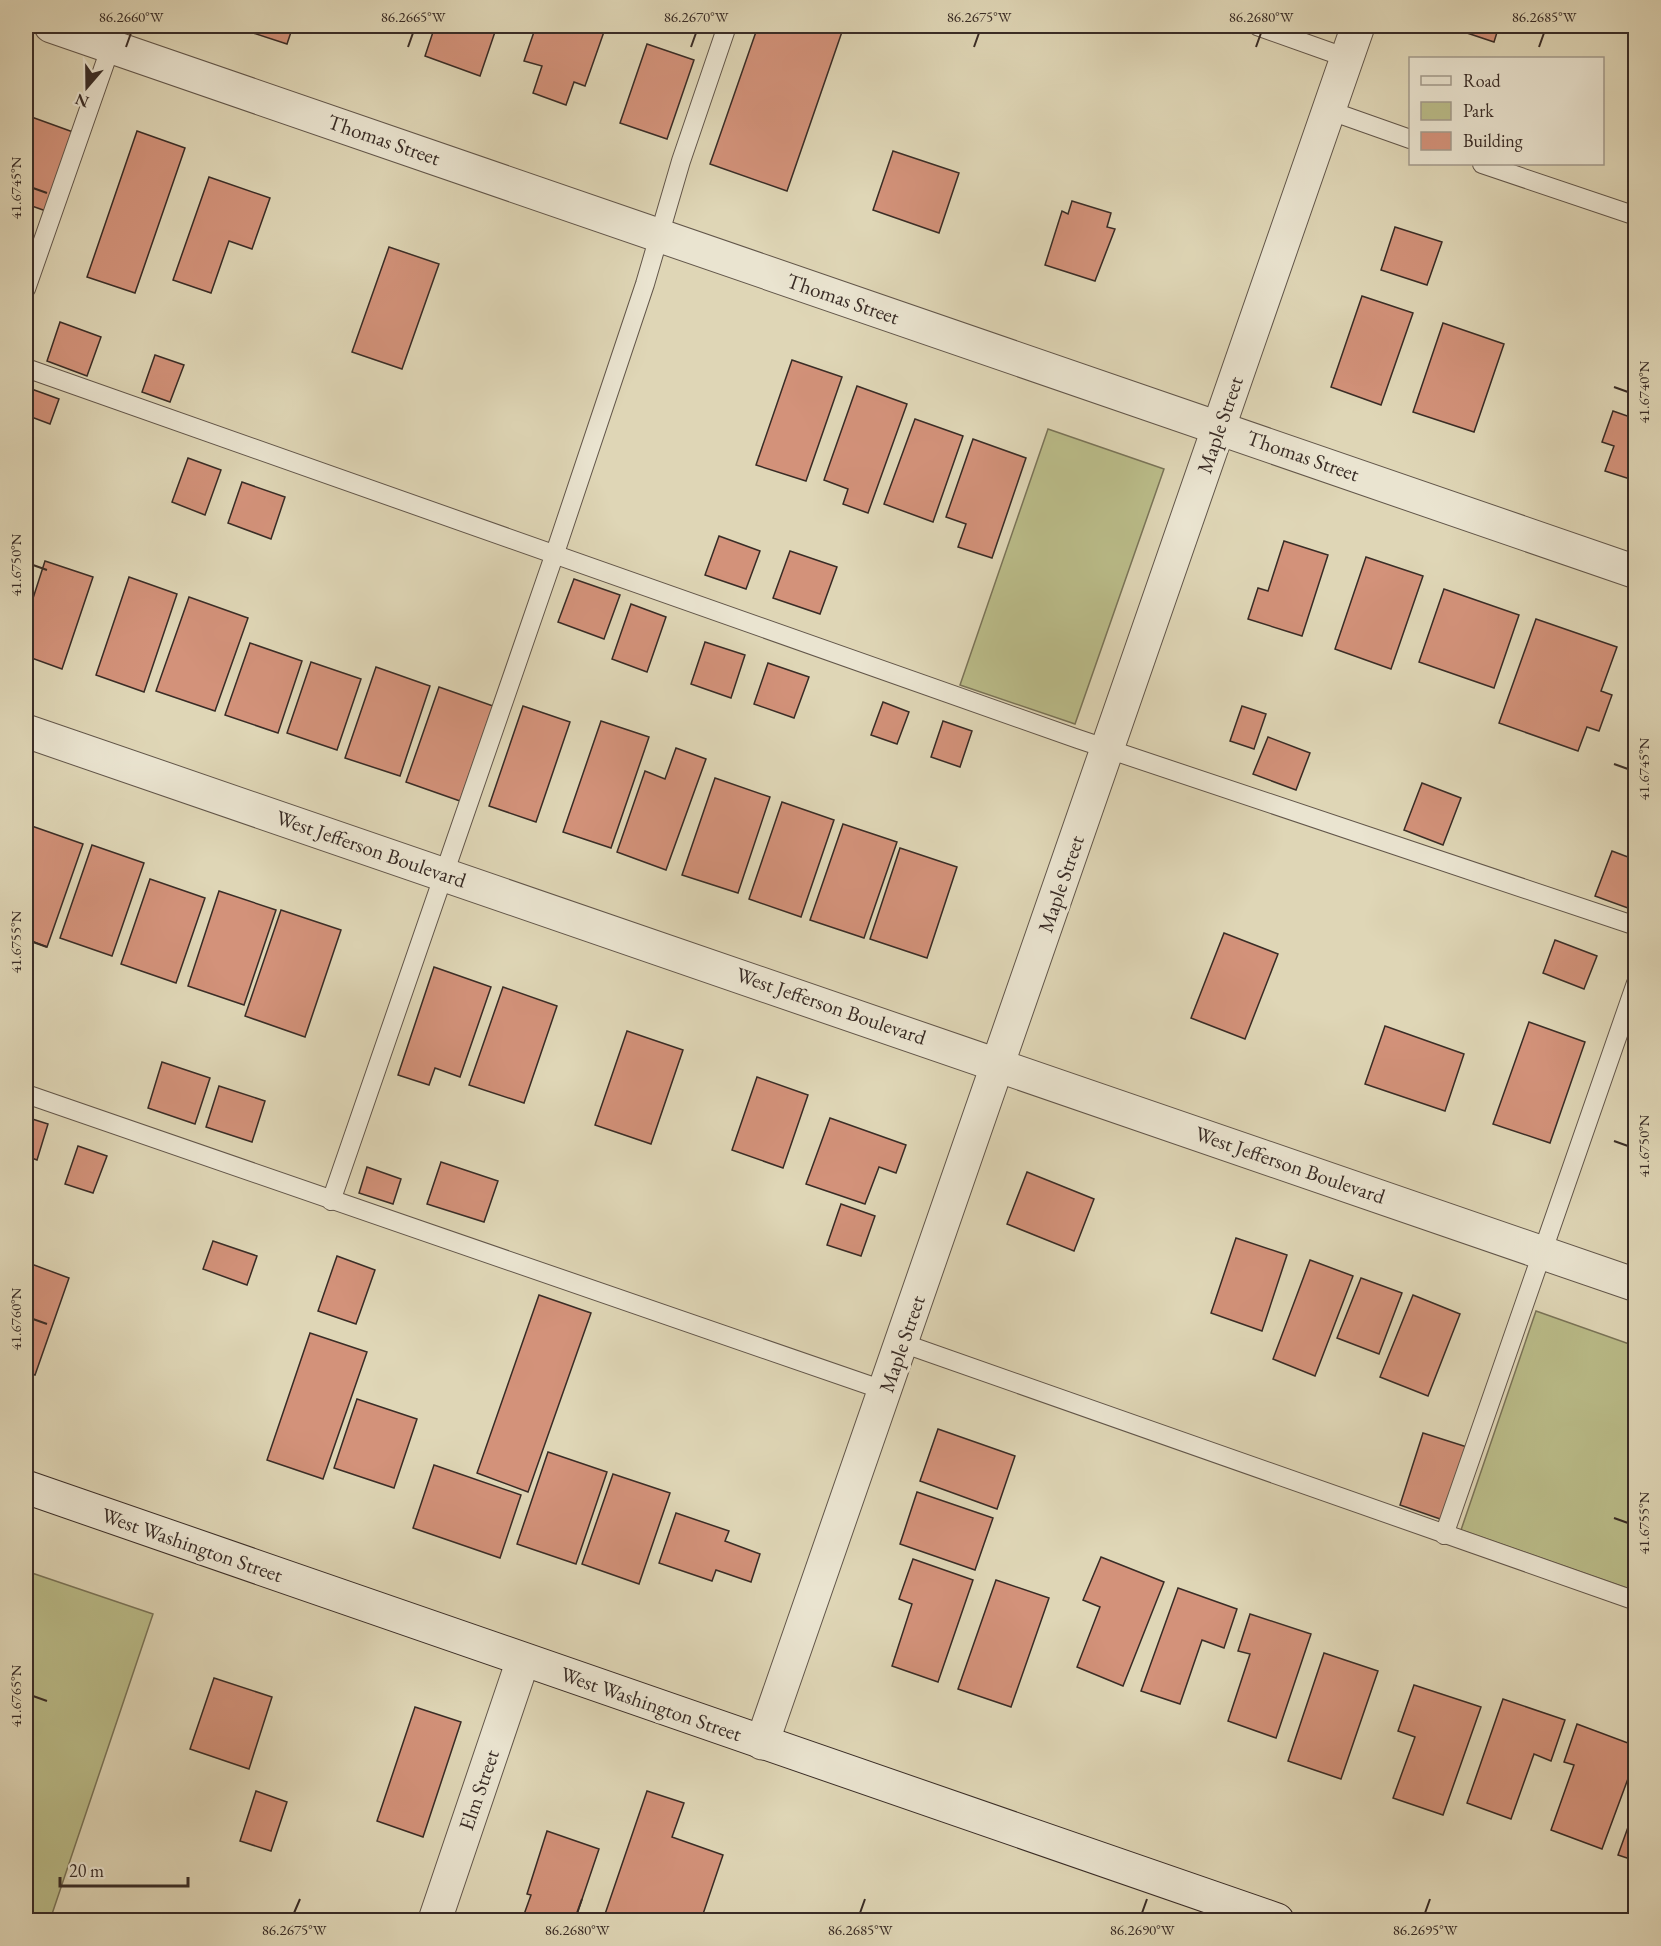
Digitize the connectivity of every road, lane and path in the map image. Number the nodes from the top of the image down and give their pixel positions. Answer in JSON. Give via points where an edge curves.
{"nodes":[{"id":1,"x":51,"y":26,"type":"edge"},
{"id":2,"x":728,"y":26,"type":"edge"},
{"id":3,"x":1257,"y":26,"type":"edge"},
{"id":4,"x":1358,"y":26,"type":"edge"},
{"id":5,"x":114,"y":36,"type":"edge"},
{"id":6,"x":1347,"y":58,"type":"junction"},
{"id":7,"x":1328,"y":110,"type":"junction"},
{"id":8,"x":1409,"y":139,"type":"edge"},
{"id":9,"x":1485,"y":165,"type":"edge"},
{"id":10,"x":1635,"y":216,"type":"edge"},
{"id":11,"x":657,"y":235,"type":"junction"},
{"id":12,"x":26,"y":289,"type":"edge"},
{"id":13,"x":26,"y":368,"type":"edge"},
{"id":14,"x":1220,"y":427,"type":"junction"},
{"id":15,"x":555,"y":553,"type":"junction"},
{"id":16,"x":1635,"y":572,"type":"edge"},
{"id":17,"x":26,"y":731,"type":"edge"},
{"id":18,"x":1108,"y":750,"type":"junction"},
{"id":19,"x":444,"y":874,"type":"junction"},
{"id":20,"x":1635,"y":926,"type":"edge"},
{"id":21,"x":1635,"y":983,"type":"edge"},
{"id":22,"x":998,"y":1064,"type":"junction"},
{"id":23,"x":26,"y":1094,"type":"edge"},
{"id":24,"x":332,"y":1201,"type":"junction"},
{"id":25,"x":1542,"y":1252,"type":"junction"},
{"id":26,"x":1635,"y":1285,"type":"edge"},
{"id":27,"x":902,"y":1343,"type":"junction"},
{"id":28,"x":886,"y":1390,"type":"junction"},
{"id":29,"x":26,"y":1487,"type":"edge"},
{"id":30,"x":1444,"y":1536,"type":"junction"},
{"id":31,"x":1635,"y":1601,"type":"edge"},
{"id":32,"x":523,"y":1660,"type":"junction"},
{"id":33,"x":762,"y":1743,"type":"junction"},
{"id":34,"x":435,"y":1920,"type":"edge"},
{"id":35,"x":1277,"y":1920,"type":"edge"}],
"edges":[{"from":1,"to":5,"type":"street","name":"Thomas Street"},
{"from":2,"to":11,"type":"lane"},
{"from":3,"to":6,"type":"lane"},
{"from":4,"to":6,"type":"street","name":"Maple Street"},
{"from":5,"to":11,"type":"street","name":"Thomas Street"},
{"from":5,"to":12,"type":"lane"},
{"from":6,"to":7,"type":"street","name":"Maple Street"},
{"from":7,"to":8,"type":"lane"},
{"from":7,"to":14,"type":"street","name":"Maple Street"},
{"from":9,"to":10,"type":"lane"},
{"from":11,"to":14,"type":"street","name":"Thomas Street"},
{"from":11,"to":15,"type":"lane","via":[[645,284]]},
{"from":13,"to":15,"type":"lane"},
{"from":14,"to":16,"type":"street","name":"Thomas Street"},
{"from":14,"to":18,"type":"street","name":"Maple Street"},
{"from":15,"to":18,"type":"lane"},
{"from":15,"to":19,"type":"lane"},
{"from":17,"to":19,"type":"street","name":"West Jefferson Boulevard"},
{"from":18,"to":20,"type":"lane"},
{"from":18,"to":22,"type":"street","name":"Maple Street"},
{"from":19,"to":22,"type":"street","name":"West Jefferson Boulevard"},
{"from":19,"to":24,"type":"lane"},
{"from":21,"to":25,"type":"lane"},
{"from":22,"to":25,"type":"street","name":"West Jefferson Boulevard"},
{"from":22,"to":27,"type":"street","name":"Maple Street"},
{"from":23,"to":24,"type":"lane"},
{"from":24,"to":28,"type":"lane"},
{"from":25,"to":26,"type":"street","name":"West Jefferson Boulevard"},
{"from":25,"to":30,"type":"lane"},
{"from":27,"to":28,"type":"street","name":"Maple Street"},
{"from":27,"to":30,"type":"lane"},
{"from":28,"to":33,"type":"street","name":"Maple Street"},
{"from":29,"to":32,"type":"street","name":"West Washington Street"},
{"from":30,"to":31,"type":"lane"},
{"from":32,"to":33,"type":"street","name":"West Washington Street"},
{"from":32,"to":34,"type":"street","name":"Elm Street"},
{"from":33,"to":35,"type":"street","name":"West Washington Street"}]}
